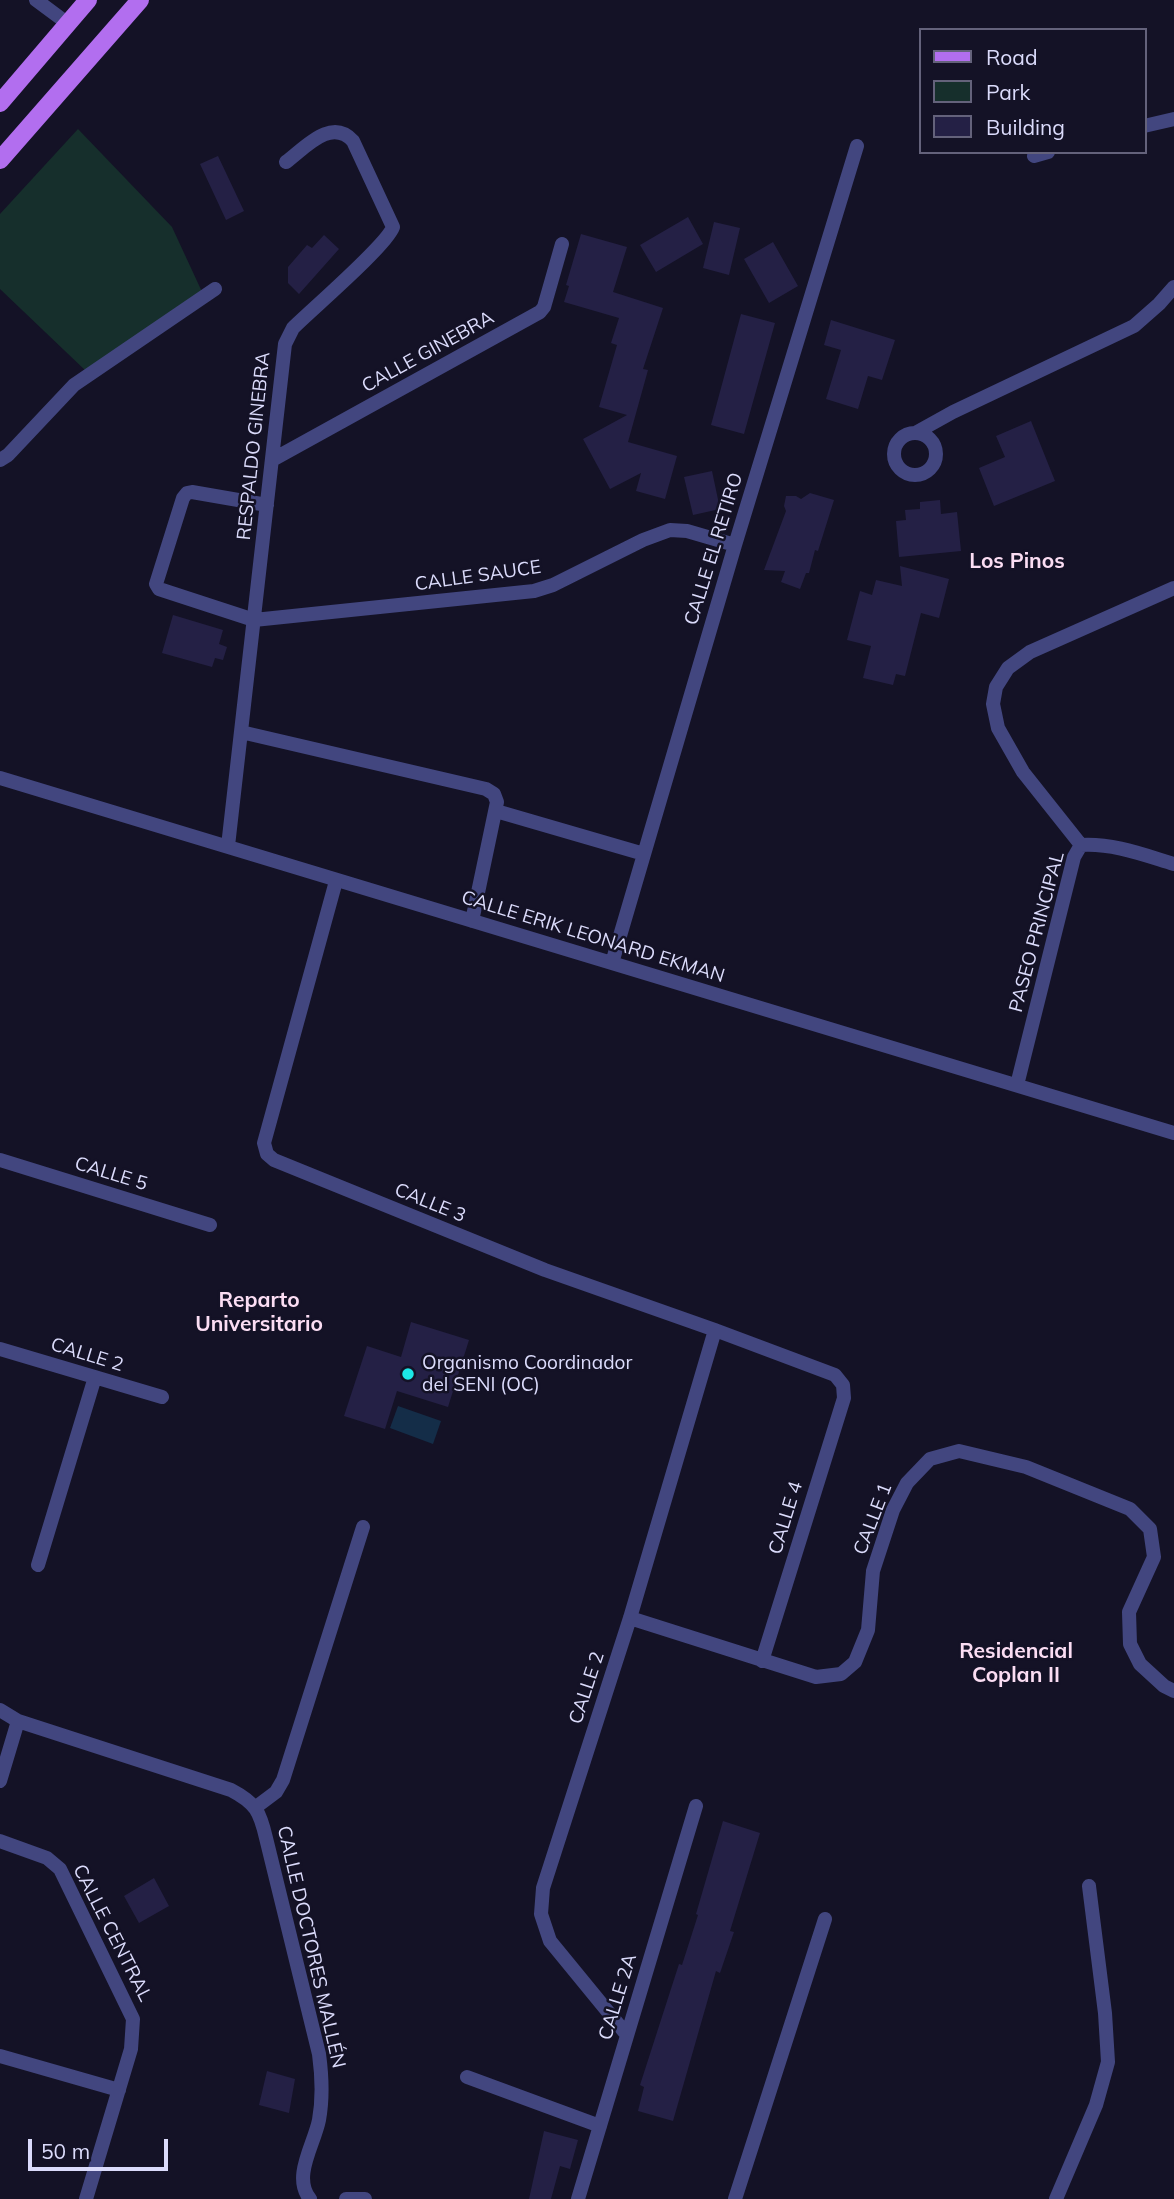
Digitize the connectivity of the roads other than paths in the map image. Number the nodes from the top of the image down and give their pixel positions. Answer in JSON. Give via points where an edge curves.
{"nodes":[{"id":1,"x":36,"y":0,"type":"edge"},
{"id":2,"x":88,"y":0,"type":"edge"},
{"id":3,"x":140,"y":0,"type":"edge"},
{"id":4,"x":67,"y":23,"type":"junction"},
{"id":5,"x":0,"y":103,"type":"edge"},
{"id":6,"x":1174,"y":118,"type":"edge"},
{"id":7,"x":1146,"y":126,"type":"edge"},
{"id":8,"x":857,"y":146,"type":"dead end"},
{"id":9,"x":0,"y":160,"type":"edge"},
{"id":10,"x":286,"y":162,"type":"dead end"},
{"id":11,"x":562,"y":244,"type":"dead end"},
{"id":12,"x":1174,"y":287,"type":"edge"},
{"id":13,"x":215,"y":289,"type":"dead end"},
{"id":14,"x":916,"y":432,"type":"dead end"},
{"id":15,"x":0,"y":460,"type":"edge"},
{"id":16,"x":272,"y":460,"type":"junction"},
{"id":17,"x":267,"y":505,"type":"junction"},
{"id":18,"x":735,"y":545,"type":"junction"},
{"id":19,"x":1174,"y":588,"type":"edge"},
{"id":20,"x":254,"y":620,"type":"junction"},
{"id":21,"x":242,"y":732,"type":"junction"},
{"id":22,"x":0,"y":778,"type":"edge"},
{"id":23,"x":496,"y":811,"type":"junction"},
{"id":24,"x":1082,"y":845,"type":"junction"},
{"id":25,"x":228,"y":846,"type":"junction"},
{"id":26,"x":644,"y":854,"type":"junction"},
{"id":27,"x":1174,"y":864,"type":"edge"},
{"id":28,"x":336,"y":881,"type":"junction"},
{"id":29,"x":472,"y":921,"type":"junction"},
{"id":30,"x":611,"y":963,"type":"junction"},
{"id":31,"x":1017,"y":1085,"type":"junction"},
{"id":32,"x":1174,"y":1133,"type":"edge"},
{"id":33,"x":0,"y":1160,"type":"edge"},
{"id":34,"x":210,"y":1225,"type":"dead end"},
{"id":35,"x":715,"y":1329,"type":"junction"},
{"id":36,"x":0,"y":1349,"type":"edge"},
{"id":37,"x":95,"y":1377,"type":"junction"},
{"id":38,"x":843,"y":1385,"type":"joint"},
{"id":39,"x":162,"y":1397,"type":"dead end"},
{"id":40,"x":363,"y":1527,"type":"dead end"},
{"id":41,"x":38,"y":1565,"type":"dead end"},
{"id":42,"x":630,"y":1618,"type":"junction"},
{"id":43,"x":762,"y":1661,"type":"junction"},
{"id":44,"x":1174,"y":1691,"type":"edge"},
{"id":45,"x":0,"y":1710,"type":"edge"},
{"id":46,"x":18,"y":1721,"type":"junction"},
{"id":47,"x":0,"y":1781,"type":"edge"},
{"id":48,"x":696,"y":1806,"type":"dead end"},
{"id":49,"x":256,"y":1807,"type":"junction"},
{"id":50,"x":0,"y":1841,"type":"edge"},
{"id":51,"x":1089,"y":1886,"type":"dead end"},
{"id":52,"x":825,"y":1919,"type":"dead end"},
{"id":53,"x":627,"y":2035,"type":"junction"},
{"id":54,"x":0,"y":2056,"type":"edge"},
{"id":55,"x":467,"y":2077,"type":"dead end"},
{"id":56,"x":119,"y":2090,"type":"junction"},
{"id":57,"x":600,"y":2126,"type":"junction"},
{"id":58,"x":86,"y":2199,"type":"edge"},
{"id":59,"x":310,"y":2199,"type":"edge"},
{"id":60,"x":346,"y":2199,"type":"edge"},
{"id":61,"x":365,"y":2199,"type":"edge"},
{"id":62,"x":578,"y":2199,"type":"edge"},
{"id":63,"x":735,"y":2199,"type":"edge"},
{"id":64,"x":1056,"y":2199,"type":"edge"}],
"edges":[{"from":1,"to":4,"type":"street"},
{"from":2,"to":4,"type":"main road"},
{"from":3,"to":9,"type":"main road"},
{"from":4,"to":5,"type":"main road"},
{"from":6,"to":7,"type":"street"},
{"from":8,"to":18,"type":"street","name":"CALLE EL RETIRO"},
{"from":10,"to":16,"type":"street","name":"RESPALDO GINEBRA","via":[[328,132],[341,131],[353,141],[393,230],[289,334]]},
{"from":11,"to":16,"type":"street","name":"CALLE GINEBRA","via":[[540,312]]},
{"from":12,"to":14,"type":"street","via":[[1134,326]]},
{"from":13,"to":15,"type":"street","via":[[74,385]]},
{"from":16,"to":17,"type":"street","name":"RESPALDO GINEBRA"},
{"from":17,"to":20,"type":"street","name":"RESPALDO GINEBRA"},
{"from":17,"to":20,"type":"street","via":[[187,493],[156,584],[163,591]]},
{"from":18,"to":20,"type":"street","name":"CALLE SAUCE","via":[[670,530],[534,591]]},
{"from":18,"to":26,"type":"street","name":"CALLE EL RETIRO"},
{"from":19,"to":24,"type":"street","name":"PASEO PRINCIPAL","via":[[1030,652],[1008,668],[996,687],[993,705],[998,728],[1023,772]]},
{"from":20,"to":21,"type":"street","name":"RESPALDO GINEBRA"},
{"from":21,"to":23,"type":"street","via":[[486,789],[495,794]]},
{"from":21,"to":25,"type":"street","name":"RESPALDO GINEBRA"},
{"from":22,"to":25,"type":"street","name":"CALLE ERIK LEONARD EKMAN"},
{"from":23,"to":26,"type":"street"},
{"from":23,"to":29,"type":"street"},
{"from":24,"to":27,"type":"street","via":[[1126,849]]},
{"from":24,"to":31,"type":"street","name":"PASEO PRINCIPAL","via":[[1074,858]]},
{"from":25,"to":28,"type":"street","name":"CALLE ERIK LEONARD EKMAN"},
{"from":26,"to":30,"type":"street","name":"CALLE EL RETIRO"},
{"from":28,"to":29,"type":"street","name":"CALLE ERIK LEONARD EKMAN"},
{"from":28,"to":35,"type":"street","name":"CALLE 3","via":[[264,1143],[267,1154],[545,1270]]},
{"from":29,"to":30,"type":"street","name":"CALLE ERIK LEONARD EKMAN"},
{"from":30,"to":31,"type":"street","name":"CALLE ERIK LEONARD EKMAN"},
{"from":31,"to":32,"type":"street","name":"CALLE ERIK LEONARD EKMAN"},
{"from":33,"to":34,"type":"street","name":"CALLE 5"},
{"from":35,"to":38,"type":"street","name":"CALLE 3","via":[[835,1375]]},
{"from":35,"to":42,"type":"street","name":"CALLE 2"},
{"from":36,"to":37,"type":"street","name":"CALLE 2"},
{"from":37,"to":39,"type":"street","name":"CALLE 2"},
{"from":37,"to":41,"type":"street"},
{"from":38,"to":43,"type":"street","name":"CALLE 4","via":[[844,1398]]},
{"from":40,"to":49,"type":"street","via":[[283,1780],[276,1792]]},
{"from":42,"to":43,"type":"street","name":"CALLE 1"},
{"from":42,"to":53,"type":"street","name":"CALLE 2","via":[[543,1888],[541,1914],[550,1941]]},
{"from":43,"to":44,"type":"street","name":"CALLE 1","via":[[816,1677],[841,1674],[855,1662],[868,1630],[873,1571],[906,1483],[930,1459],[959,1451],[1026,1467],[1130,1508],[1150,1529],[1154,1557],[1129,1612],[1130,1644],[1140,1664]]},
{"from":45,"to":46,"type":"street","name":"CALLE DOCTORES MALLÉN"},
{"from":46,"to":47,"type":"street"},
{"from":46,"to":49,"type":"street","name":"CALLE DOCTORES MALLÉN","via":[[231,1790]]},
{"from":48,"to":53,"type":"street","name":"CALLE 2A"},
{"from":49,"to":59,"type":"street","name":"CALLE DOCTORES MALLÉN","via":[[320,2064],[318,2121],[303,2172],[304,2191]]},
{"from":50,"to":56,"type":"street","name":"CALLE CENTRAL","via":[[47,1858],[60,1869],[128,2005],[134,2033]]},
{"from":51,"to":64,"type":"street","via":[[1108,2062],[1096,2105]]},
{"from":52,"to":63,"type":"street"},
{"from":53,"to":57,"type":"street","name":"CALLE 2A"},
{"from":54,"to":56,"type":"street"},
{"from":55,"to":57,"type":"street"},
{"from":56,"to":58,"type":"street","name":"CALLE CENTRAL"},
{"from":57,"to":62,"type":"street","name":"CALLE 2A"},
{"from":60,"to":61,"type":"street"}]}
